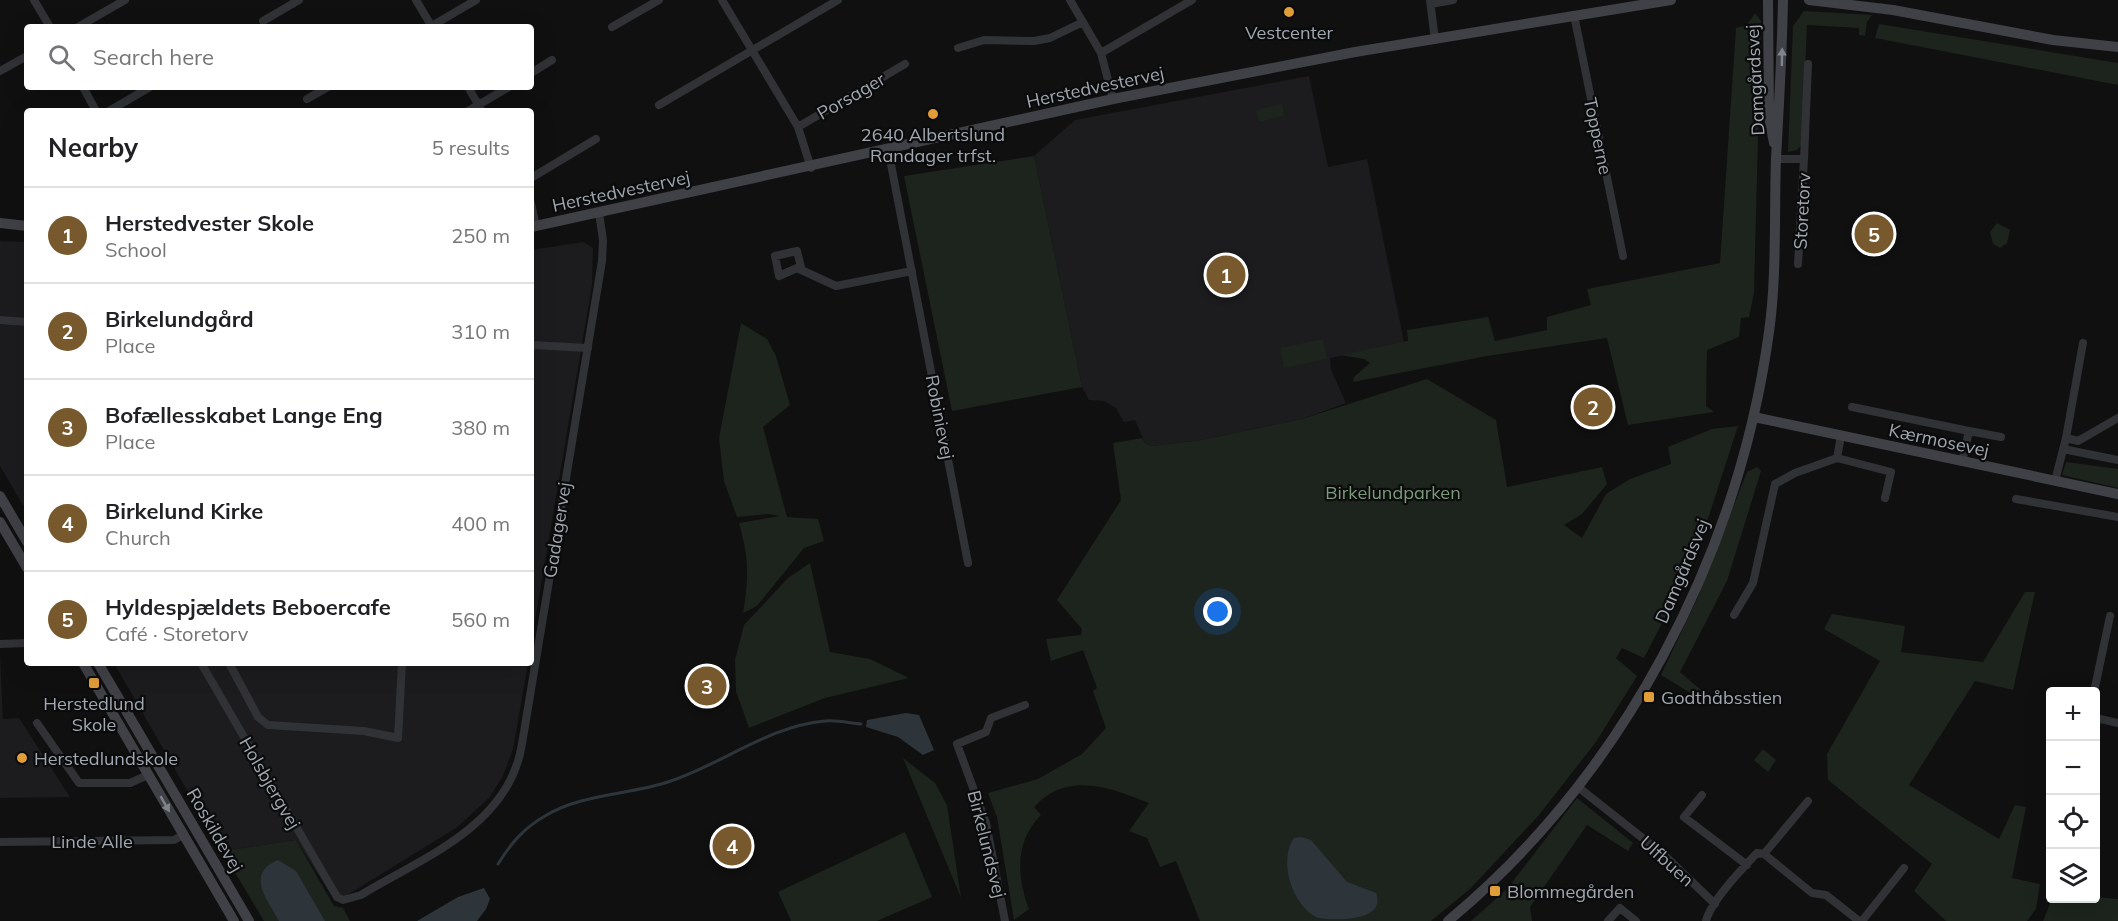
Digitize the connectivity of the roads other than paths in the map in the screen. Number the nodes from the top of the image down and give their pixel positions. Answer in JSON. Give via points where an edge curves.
{"nodes":[{"id":1,"x":34,"y":0,"type":"edge"},
{"id":2,"x":125,"y":0,"type":"edge"},
{"id":3,"x":299,"y":0,"type":"edge"},
{"id":4,"x":416,"y":0,"type":"edge"},
{"id":5,"x":476,"y":0,"type":"edge"},
{"id":6,"x":659,"y":0,"type":"edge"},
{"id":7,"x":722,"y":0,"type":"edge"},
{"id":8,"x":837,"y":0,"type":"edge"},
{"id":9,"x":1070,"y":0,"type":"edge"},
{"id":10,"x":1192,"y":0,"type":"edge"},
{"id":11,"x":1453,"y":0,"type":"edge"},
{"id":12,"x":1671,"y":0,"type":"edge"},
{"id":13,"x":1768,"y":0,"type":"edge"},
{"id":14,"x":1782,"y":0,"type":"edge"},
{"id":15,"x":1809,"y":0,"type":"edge"},
{"id":16,"x":1431,"y":2,"type":"edge"},
{"id":17,"x":1574,"y":15,"type":"junction"},
{"id":18,"x":263,"y":21,"type":"dead end"},
{"id":19,"x":1083,"y":22,"type":"junction"},
{"id":20,"x":48,"y":24,"type":"edge"},
{"id":21,"x":83,"y":24,"type":"edge"},
{"id":22,"x":429,"y":24,"type":"edge"},
{"id":23,"x":436,"y":24,"type":"edge"},
{"id":24,"x":612,"y":27,"type":"dead end"},
{"id":25,"x":1435,"y":40,"type":"junction"},
{"id":26,"x":2118,"y":47,"type":"edge"},
{"id":27,"x":958,"y":48,"type":"dead end"},
{"id":28,"x":752,"y":51,"type":"junction"},
{"id":29,"x":1101,"y":53,"type":"junction"},
{"id":30,"x":24,"y":58,"type":"edge"},
{"id":31,"x":552,"y":60,"type":"dead end"},
{"id":32,"x":905,"y":64,"type":"dead end"},
{"id":33,"x":1808,"y":64,"type":"dead end"},
{"id":34,"x":0,"y":71,"type":"edge"},
{"id":35,"x":534,"y":71,"type":"edge"},
{"id":36,"x":85,"y":90,"type":"edge"},
{"id":37,"x":145,"y":90,"type":"edge"},
{"id":38,"x":323,"y":90,"type":"edge"},
{"id":39,"x":470,"y":90,"type":"edge"},
{"id":40,"x":504,"y":90,"type":"edge"},
{"id":41,"x":307,"y":99,"type":"dead end"},
{"id":42,"x":1113,"y":99,"type":"junction"},
{"id":43,"x":659,"y":105,"type":"dead end"},
{"id":44,"x":94,"y":108,"type":"edge"},
{"id":45,"x":114,"y":108,"type":"edge"},
{"id":46,"x":481,"y":108,"type":"edge"},
{"id":47,"x":798,"y":127,"type":"junction"},
{"id":48,"x":596,"y":139,"type":"dead end"},
{"id":49,"x":888,"y":149,"type":"junction"},
{"id":50,"x":1776,"y":159,"type":"junction"},
{"id":51,"x":1804,"y":159,"type":"junction"},
{"id":52,"x":811,"y":168,"type":"junction"},
{"id":53,"x":534,"y":176,"type":"edge"},
{"id":54,"x":598,"y":213,"type":"junction"},
{"id":55,"x":0,"y":224,"type":"edge"},
{"id":56,"x":534,"y":227,"type":"edge"},
{"id":57,"x":24,"y":228,"type":"edge"},
{"id":58,"x":24,"y":229,"type":"edge"},
{"id":59,"x":0,"y":231,"type":"edge"},
{"id":60,"x":1623,"y":256,"type":"dead end"},
{"id":61,"x":1798,"y":264,"type":"dead end"},
{"id":62,"x":797,"y":268,"type":"dead end"},
{"id":63,"x":912,"y":271,"type":"junction"},
{"id":64,"x":0,"y":320,"type":"edge"},
{"id":65,"x":24,"y":322,"type":"edge"},
{"id":66,"x":2083,"y":343,"type":"dead end"},
{"id":67,"x":534,"y":345,"type":"edge"},
{"id":68,"x":588,"y":348,"type":"junction"},
{"id":69,"x":1852,"y":407,"type":"dead end"},
{"id":70,"x":1754,"y":417,"type":"junction"},
{"id":71,"x":2118,"y":418,"type":"edge"},
{"id":72,"x":1969,"y":431,"type":"junction"},
{"id":73,"x":1842,"y":436,"type":"junction"},
{"id":74,"x":2001,"y":437,"type":"dead end"},
{"id":75,"x":2066,"y":438,"type":"junction"},
{"id":76,"x":2063,"y":449,"type":"junction"},
{"id":77,"x":1837,"y":458,"type":"junction"},
{"id":78,"x":2118,"y":460,"type":"edge"},
{"id":79,"x":1962,"y":462,"type":"junction"},
{"id":80,"x":2055,"y":481,"type":"junction"},
{"id":81,"x":2118,"y":494,"type":"edge"},
{"id":82,"x":0,"y":496,"type":"edge"},
{"id":83,"x":1885,"y":498,"type":"dead end"},
{"id":84,"x":2016,"y":499,"type":"dead end"},
{"id":85,"x":2118,"y":517,"type":"edge"},
{"id":86,"x":0,"y":522,"type":"edge"},
{"id":87,"x":24,"y":537,"type":"edge"},
{"id":88,"x":24,"y":563,"type":"edge"},
{"id":89,"x":968,"y":563,"type":"dead end"},
{"id":90,"x":1734,"y":615,"type":"dead end"},
{"id":91,"x":2110,"y":616,"type":"dead end"},
{"id":92,"x":24,"y":643,"type":"edge"},
{"id":93,"x":0,"y":644,"type":"edge"},
{"id":94,"x":534,"y":664,"type":"edge"},
{"id":95,"x":84,"y":666,"type":"edge"},
{"id":96,"x":100,"y":666,"type":"edge"},
{"id":97,"x":203,"y":666,"type":"edge"},
{"id":98,"x":231,"y":666,"type":"edge"},
{"id":99,"x":402,"y":666,"type":"edge"},
{"id":100,"x":534,"y":666,"type":"edge"},
{"id":101,"x":2095,"y":687,"type":"edge"},
{"id":102,"x":1025,"y":705,"type":"dead end"},
{"id":103,"x":2100,"y":719,"type":"edge"},
{"id":104,"x":38,"y":723,"type":"dead end"},
{"id":105,"x":2118,"y":723,"type":"edge"},
{"id":106,"x":148,"y":775,"type":"junction"},
{"id":107,"x":1578,"y":787,"type":"junction"},
{"id":108,"x":1702,"y":795,"type":"dead end"},
{"id":109,"x":1808,"y":801,"type":"dead end"},
{"id":110,"x":183,"y":835,"type":"junction"},
{"id":111,"x":0,"y":842,"type":"edge"},
{"id":112,"x":1764,"y":854,"type":"junction"},
{"id":113,"x":1746,"y":865,"type":"junction"},
{"id":114,"x":1904,"y":868,"type":"dead end"},
{"id":115,"x":343,"y":900,"type":"joint"},
{"id":116,"x":1715,"y":904,"type":"junction"},
{"id":117,"x":234,"y":921,"type":"edge"},
{"id":118,"x":249,"y":921,"type":"edge"},
{"id":119,"x":1005,"y":921,"type":"edge"},
{"id":120,"x":1448,"y":921,"type":"edge"},
{"id":121,"x":1608,"y":921,"type":"edge"},
{"id":122,"x":1636,"y":921,"type":"edge"},
{"id":123,"x":1706,"y":921,"type":"edge"},
{"id":124,"x":1861,"y":921,"type":"edge"}],
"edges":[{"from":1,"to":20,"type":"street"},
{"from":2,"to":21,"type":"street"},
{"from":3,"to":18,"type":"street"},
{"from":4,"to":22,"type":"street"},
{"from":5,"to":23,"type":"street"},
{"from":6,"to":24,"type":"street"},
{"from":7,"to":28,"type":"street","name":"Porsager"},
{"from":8,"to":28,"type":"street"},
{"from":9,"to":19,"type":"street"},
{"from":10,"to":29,"type":"street"},
{"from":11,"to":16,"type":"street"},
{"from":12,"to":17,"type":"street","name":"Herstedvestervej"},
{"from":13,"to":50,"type":"street","name":"Damgårdsvej","via":[[1769,116]]},
{"from":50,"to":14,"type":"street","name":"Damgårdsvej","one_way":true,"via":[[1781,115]]},
{"from":15,"to":26,"type":"street"},
{"from":16,"to":25,"type":"street"},
{"from":17,"to":25,"type":"street","name":"Herstedvestervej"},
{"from":17,"to":60,"type":"street","name":"Topperne"},
{"from":19,"to":27,"type":"street","via":[[1042,40],[984,40]]},
{"from":19,"to":29,"type":"street"},
{"from":25,"to":42,"type":"street","name":"Herstedvestervej"},
{"from":28,"to":43,"type":"street"},
{"from":28,"to":47,"type":"street","name":"Porsager"},
{"from":29,"to":42,"type":"street"},
{"from":30,"to":34,"type":"street"},
{"from":31,"to":35,"type":"street"},
{"from":32,"to":47,"type":"street","name":"Porsager"},
{"from":33,"to":51,"type":"street","name":"Storetorv"},
{"from":36,"to":44,"type":"street"},
{"from":37,"to":45,"type":"street"},
{"from":38,"to":41,"type":"street"},
{"from":39,"to":46,"type":"street"},
{"from":40,"to":46,"type":"street"},
{"from":42,"to":49,"type":"street","name":"Herstedvestervej"},
{"from":47,"to":52,"type":"street","name":"Porsager"},
{"from":48,"to":53,"type":"street"},
{"from":49,"to":52,"type":"street","name":"Herstedvestervej"},
{"from":49,"to":63,"type":"street","name":"Robinievej"},
{"from":50,"to":51,"type":"street","name":"Storetorv"},
{"from":50,"to":70,"type":"street","name":"Damgårdsvej","via":[[1772,306]]},
{"from":51,"to":61,"type":"street","name":"Storetorv"},
{"from":52,"to":54,"type":"street","name":"Herstedvestervej"},
{"from":54,"to":56,"type":"street","name":"Herstedvestervej"},
{"from":54,"to":68,"type":"street","name":"Gadagervej","via":[[602,261]]},
{"from":55,"to":57,"type":"street"},
{"from":58,"to":59,"type":"street"},
{"from":62,"to":63,"type":"street","via":[[836,286]]},
{"from":63,"to":89,"type":"street","name":"Robinievej"},
{"from":64,"to":65,"type":"street"},
{"from":66,"to":75,"type":"street"},
{"from":67,"to":68,"type":"street"},
{"from":68,"to":94,"type":"street","name":"Gadagervej"},
{"from":69,"to":72,"type":"street"},
{"from":70,"to":73,"type":"street","name":"Kærmosevej"},
{"from":70,"to":107,"type":"street","name":"Damgårdsvej","via":[[1725,513],[1688,604],[1641,695]]},
{"from":71,"to":75,"type":"street","via":[[2078,441]]},
{"from":72,"to":74,"type":"street"},
{"from":72,"to":79,"type":"street"},
{"from":73,"to":77,"type":"street"},
{"from":73,"to":79,"type":"street","name":"Kærmosevej"},
{"from":75,"to":76,"type":"street"},
{"from":76,"to":78,"type":"street"},
{"from":76,"to":80,"type":"street"},
{"from":77,"to":83,"type":"street","via":[[1891,472]]},
{"from":77,"to":90,"type":"street","via":[[1774,484],[1753,583]]},
{"from":79,"to":80,"type":"street","name":"Kærmosevej"},
{"from":80,"to":81,"type":"street","name":"Kærmosevej"},
{"from":82,"to":87,"type":"street"},
{"from":84,"to":85,"type":"street"},
{"from":86,"to":88,"type":"street"},
{"from":91,"to":101,"type":"street"},
{"from":92,"to":93,"type":"street"},
{"from":95,"to":106,"type":"street","name":"Roskildevej"},
{"from":96,"to":118,"type":"street","name":"Roskildevej"},
{"from":97,"to":115,"type":"street","name":"Holsbjergvej","via":[[337,897]]},
{"from":98,"to":99,"type":"street","via":[[258,717],[268,725],[364,731],[398,738]]},
{"from":100,"to":115,"type":"street","name":"Gadagervej","via":[[517,764],[491,809],[468,830],[361,895]]},
{"from":102,"to":119,"type":"street","name":"Birkelundsvej","via":[[991,718],[986,732],[957,744],[986,823]]},
{"from":103,"to":105,"type":"street"},
{"from":104,"to":106,"type":"street","via":[[79,783],[130,783]]},
{"from":106,"to":110,"type":"street","name":"Roskildevej","one_way":true},
{"from":107,"to":116,"type":"street","name":"Ulfbuen","via":[[1664,855]]},
{"from":107,"to":120,"type":"street","name":"Damgårdsvej","via":[[1510,864]]},
{"from":108,"to":113,"type":"street","via":[[1684,817]]},
{"from":109,"to":112,"type":"street"},
{"from":110,"to":111,"type":"street","name":"Linde Alle","via":[[174,840]]},
{"from":110,"to":117,"type":"street","name":"Roskildevej"},
{"from":112,"to":113,"type":"street","via":[[1757,853]]},
{"from":112,"to":124,"type":"street","via":[[1812,892],[1827,895]]},
{"from":113,"to":116,"type":"street"},
{"from":114,"to":124,"type":"street"},
{"from":116,"to":123,"type":"street"},
{"from":121,"to":122,"type":"street","via":[[1620,908]]}]}
